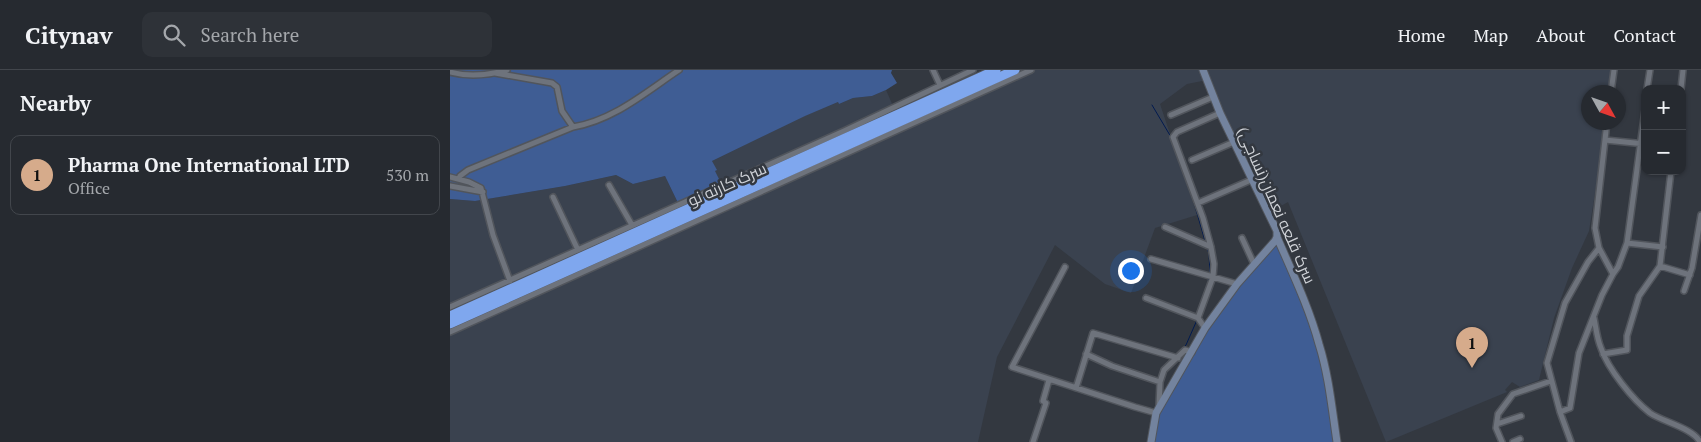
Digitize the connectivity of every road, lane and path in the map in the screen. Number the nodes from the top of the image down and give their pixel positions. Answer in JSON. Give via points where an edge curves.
{"nodes":[{"id":1,"x":506,"y":70,"type":"edge"},
{"id":2,"x":679,"y":70,"type":"edge"},
{"id":3,"x":933,"y":70,"type":"edge"},
{"id":4,"x":973,"y":70,"type":"edge"},
{"id":5,"x":996,"y":70,"type":"edge"},
{"id":6,"x":1015,"y":70,"type":"edge"},
{"id":7,"x":1031,"y":70,"type":"edge"},
{"id":8,"x":1203,"y":70,"type":"edge"},
{"id":9,"x":1614,"y":70,"type":"edge"},
{"id":10,"x":1650,"y":70,"type":"edge"},
{"id":11,"x":1683,"y":70,"type":"edge"},
{"id":12,"x":450,"y":72,"type":"edge"},
{"id":13,"x":495,"y":73,"type":"junction"},
{"id":14,"x":940,"y":85,"type":"junction"},
{"id":15,"x":1612,"y":85,"type":"edge"},
{"id":16,"x":1648,"y":85,"type":"edge"},
{"id":17,"x":1681,"y":85,"type":"edge"},
{"id":18,"x":1213,"y":97,"type":"junction"},
{"id":19,"x":1220,"y":113,"type":"junction"},
{"id":20,"x":1171,"y":115,"type":"dead end"},
{"id":21,"x":573,"y":127,"type":"junction"},
{"id":22,"x":1606,"y":130,"type":"edge"},
{"id":23,"x":1605,"y":140,"type":"junction"},
{"id":24,"x":1234,"y":142,"type":"junction"},
{"id":25,"x":1641,"y":144,"type":"edge"},
{"id":26,"x":1641,"y":157,"type":"edge"},
{"id":27,"x":1192,"y":160,"type":"dead end"},
{"id":28,"x":1672,"y":175,"type":"edge"},
{"id":29,"x":450,"y":177,"type":"edge"},
{"id":30,"x":459,"y":179,"type":"junction"},
{"id":31,"x":1251,"y":180,"type":"junction"},
{"id":32,"x":609,"y":185,"type":"dead end"},
{"id":33,"x":450,"y":186,"type":"edge"},
{"id":34,"x":744,"y":188,"type":"junction"},
{"id":35,"x":483,"y":192,"type":"junction"},
{"id":36,"x":553,"y":197,"type":"dead end"},
{"id":37,"x":1198,"y":203,"type":"junction"},
{"id":38,"x":1701,"y":215,"type":"edge"},
{"id":39,"x":632,"y":225,"type":"junction"},
{"id":40,"x":1165,"y":227,"type":"dead end"},
{"id":41,"x":1277,"y":237,"type":"junction"},
{"id":42,"x":1242,"y":238,"type":"dead end"},
{"id":43,"x":1628,"y":243,"type":"junction"},
{"id":44,"x":1211,"y":247,"type":"junction"},
{"id":45,"x":1663,"y":247,"type":"junction"},
{"id":46,"x":1599,"y":248,"type":"junction"},
{"id":47,"x":578,"y":250,"type":"junction"},
{"id":48,"x":1152,"y":260,"type":"dead end"},
{"id":49,"x":1254,"y":264,"type":"junction"},
{"id":50,"x":1660,"y":266,"type":"junction"},
{"id":51,"x":1065,"y":267,"type":"dead end"},
{"id":52,"x":1613,"y":274,"type":"junction"},
{"id":53,"x":1690,"y":274,"type":"junction"},
{"id":54,"x":1213,"y":277,"type":"junction"},
{"id":55,"x":510,"y":281,"type":"junction"},
{"id":56,"x":1237,"y":284,"type":"junction"},
{"id":57,"x":1684,"y":291,"type":"dead end"},
{"id":58,"x":1146,"y":298,"type":"dead end"},
{"id":59,"x":450,"y":307,"type":"edge"},
{"id":60,"x":466,"y":313,"type":"junction"},
{"id":61,"x":450,"y":316,"type":"edge"},
{"id":62,"x":1198,"y":318,"type":"junction"},
{"id":63,"x":1594,"y":318,"type":"junction"},
{"id":64,"x":450,"y":324,"type":"edge"},
{"id":65,"x":1205,"y":328,"type":"junction"},
{"id":66,"x":450,"y":332,"type":"edge"},
{"id":67,"x":1192,"y":352,"type":"junction"},
{"id":68,"x":1086,"y":354,"type":"junction"},
{"id":69,"x":1603,"y":354,"type":"junction"},
{"id":70,"x":1178,"y":358,"type":"junction"},
{"id":71,"x":1050,"y":380,"type":"junction"},
{"id":72,"x":1551,"y":381,"type":"junction"},
{"id":73,"x":1160,"y":382,"type":"junction"},
{"id":74,"x":1076,"y":388,"type":"junction"},
{"id":75,"x":1158,"y":411,"type":"junction"},
{"id":76,"x":1560,"y":412,"type":"junction"},
{"id":77,"x":1521,"y":416,"type":"dead end"},
{"id":78,"x":1497,"y":424,"type":"junction"},
{"id":79,"x":1520,"y":439,"type":"dead end"},
{"id":80,"x":1033,"y":442,"type":"edge"},
{"id":81,"x":1152,"y":442,"type":"edge"},
{"id":82,"x":1336,"y":442,"type":"edge"},
{"id":83,"x":1502,"y":442,"type":"edge"},
{"id":84,"x":1513,"y":442,"type":"edge"},
{"id":85,"x":1571,"y":442,"type":"edge"},
{"id":86,"x":1700,"y":442,"type":"edge"}],
"edges":[{"from":1,"to":13,"type":"street"},
{"from":2,"to":21,"type":"street","via":[[609,116]]},
{"from":3,"to":14,"type":"street"},
{"from":4,"to":14,"type":"street"},
{"from":5,"to":34,"type":"highway"},
{"from":6,"to":34,"type":"highway","name":"سرک کارته نو"},
{"from":7,"to":66,"type":"street"},
{"from":8,"to":18,"type":"street","name":"سرک قلعه نعمان(نساجی)"},
{"from":9,"to":15,"type":"street"},
{"from":10,"to":16,"type":"street"},
{"from":11,"to":17,"type":"street"},
{"from":12,"to":13,"type":"street","via":[[467,75]]},
{"from":13,"to":21,"type":"street","via":[[552,83],[557,87],[562,111]]},
{"from":14,"to":39,"type":"street"},
{"from":18,"to":19,"type":"street","name":"سرک قلعه نعمان(نساجی)"},
{"from":18,"to":20,"type":"street"},
{"from":19,"to":24,"type":"street","name":"سرک قلعه نعمان(نساجی)"},
{"from":19,"to":37,"type":"street","via":[[1173,136]]},
{"from":21,"to":30,"type":"street","via":[[468,170]]},
{"from":22,"to":23,"type":"street"},
{"from":23,"to":25,"type":"street"},
{"from":23,"to":46,"type":"street","via":[[1595,228]]},
{"from":24,"to":27,"type":"street"},
{"from":24,"to":31,"type":"street","name":"سرک قلعه نعمان(نساجی)"},
{"from":26,"to":43,"type":"street"},
{"from":28,"to":45,"type":"street"},
{"from":29,"to":30,"type":"street"},
{"from":30,"to":35,"type":"street","via":[[481,188]]},
{"from":31,"to":37,"type":"street"},
{"from":31,"to":41,"type":"street","name":"سرک قلعه نعمان(نساجی)"},
{"from":32,"to":39,"type":"street"},
{"from":33,"to":35,"type":"street"},
{"from":34,"to":60,"type":"highway"},
{"from":35,"to":55,"type":"street","via":[[493,235]]},
{"from":36,"to":47,"type":"street"},
{"from":37,"to":44,"type":"street"},
{"from":38,"to":53,"type":"street"},
{"from":39,"to":47,"type":"street"},
{"from":40,"to":44,"type":"street"},
{"from":41,"to":49,"type":"street"},
{"from":41,"to":82,"type":"street","name":"سرک قلعه نعمان(نساجی)","via":[[1319,343]]},
{"from":42,"to":49,"type":"street"},
{"from":43,"to":45,"type":"street"},
{"from":43,"to":52,"type":"street"},
{"from":44,"to":54,"type":"street"},
{"from":45,"to":50,"type":"street"},
{"from":46,"to":52,"type":"street"},
{"from":46,"to":72,"type":"street","via":[[1565,303],[1548,362]]},
{"from":47,"to":55,"type":"street"},
{"from":48,"to":54,"type":"street"},
{"from":49,"to":56,"type":"street"},
{"from":50,"to":53,"type":"street"},
{"from":50,"to":69,"type":"street","via":[[1639,296],[1627,336],[1628,350]]},
{"from":51,"to":71,"type":"street","via":[[1012,367]]},
{"from":52,"to":63,"type":"street"},
{"from":53,"to":57,"type":"street"},
{"from":54,"to":56,"type":"street"},
{"from":54,"to":62,"type":"street"},
{"from":55,"to":59,"type":"street"},
{"from":56,"to":65,"type":"street"},
{"from":58,"to":62,"type":"street"},
{"from":60,"to":61,"type":"highway"},
{"from":60,"to":64,"type":"highway"},
{"from":62,"to":65,"type":"street"},
{"from":63,"to":69,"type":"street"},
{"from":63,"to":76,"type":"street","via":[[1579,353],[1570,408]]},
{"from":65,"to":67,"type":"street"},
{"from":67,"to":70,"type":"street","via":[[1185,350]]},
{"from":67,"to":75,"type":"street"},
{"from":68,"to":70,"type":"street","via":[[1093,333]]},
{"from":68,"to":73,"type":"street"},
{"from":68,"to":74,"type":"street"},
{"from":69,"to":86,"type":"street","via":[[1626,388],[1651,414],[1683,429]]},
{"from":70,"to":73,"type":"street","via":[[1164,370]]},
{"from":71,"to":74,"type":"street"},
{"from":71,"to":80,"type":"street"},
{"from":72,"to":76,"type":"street"},
{"from":72,"to":78,"type":"street","via":[[1515,392],[1498,414]]},
{"from":73,"to":75,"type":"street"},
{"from":74,"to":75,"type":"street"},
{"from":75,"to":81,"type":"street"},
{"from":76,"to":85,"type":"street"},
{"from":77,"to":78,"type":"street"},
{"from":78,"to":83,"type":"street"},
{"from":79,"to":84,"type":"street"}]}
